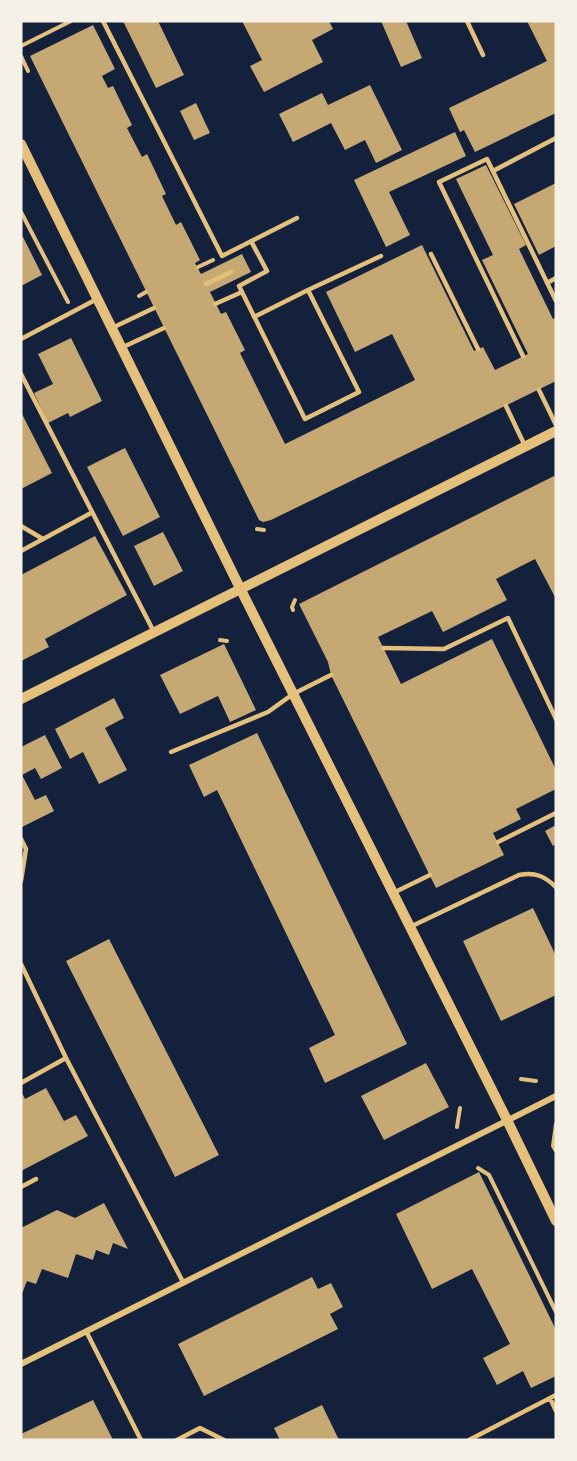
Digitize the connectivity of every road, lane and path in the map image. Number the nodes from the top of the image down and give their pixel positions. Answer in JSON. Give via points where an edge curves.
{"nodes":[{"id":1,"x":71,"y":21,"type":"edge"},
{"id":2,"x":103,"y":21,"type":"edge"},
{"id":3,"x":467,"y":21,"type":"edge"},
{"id":4,"x":21,"y":46,"type":"edge"},
{"id":5,"x":483,"y":55,"type":"dead end"},
{"id":6,"x":21,"y":56,"type":"edge"},
{"id":7,"x":28,"y":71,"type":"dead end"},
{"id":8,"x":556,"y":138,"type":"edge"},
{"id":9,"x":21,"y":144,"type":"edge"},
{"id":10,"x":493,"y":171,"type":"junction"},
{"id":11,"x":21,"y":213,"type":"edge"},
{"id":12,"x":297,"y":218,"type":"dead end"},
{"id":13,"x":252,"y":241,"type":"junction"},
{"id":14,"x":431,"y":254,"type":"dead end"},
{"id":15,"x":381,"y":256,"type":"dead end"},
{"id":16,"x":231,"y":272,"type":"dead end"},
{"id":17,"x":556,"y":278,"type":"edge"},
{"id":18,"x":547,"y":283,"type":"junction"},
{"id":19,"x":206,"y":284,"type":"dead end"},
{"id":20,"x":308,"y":290,"type":"junction"},
{"id":21,"x":146,"y":292,"type":"dead end"},
{"id":22,"x":242,"y":292,"type":"junction"},
{"id":23,"x":139,"y":296,"type":"dead end"},
{"id":24,"x":97,"y":299,"type":"junction"},
{"id":25,"x":556,"y":301,"type":"edge"},
{"id":26,"x":215,"y":304,"type":"dead end"},
{"id":27,"x":154,"y":308,"type":"dead end"},
{"id":28,"x":73,"y":312,"type":"junction"},
{"id":29,"x":254,"y":317,"type":"junction"},
{"id":30,"x":112,"y":328,"type":"junction"},
{"id":31,"x":164,"y":328,"type":"dead end"},
{"id":32,"x":21,"y":339,"type":"edge"},
{"id":33,"x":121,"y":348,"type":"junction"},
{"id":34,"x":478,"y":349,"type":"dead end"},
{"id":35,"x":523,"y":357,"type":"dead end"},
{"id":36,"x":21,"y":374,"type":"edge"},
{"id":37,"x":539,"y":390,"type":"dead end"},
{"id":38,"x":506,"y":406,"type":"dead end"},
{"id":39,"x":556,"y":425,"type":"edge"},
{"id":40,"x":556,"y":431,"type":"edge"},
{"id":41,"x":525,"y":446,"type":"junction"},
{"id":42,"x":91,"y":513,"type":"junction"},
{"id":43,"x":21,"y":526,"type":"edge"},
{"id":44,"x":257,"y":529,"type":"dead end"},
{"id":45,"x":264,"y":530,"type":"dead end"},
{"id":46,"x":43,"y":539,"type":"junction"},
{"id":47,"x":21,"y":550,"type":"edge"},
{"id":48,"x":241,"y":590,"type":"junction"},
{"id":49,"x":295,"y":600,"type":"dead end"},
{"id":50,"x":293,"y":610,"type":"dead end"},
{"id":51,"x":154,"y":632,"type":"junction"},
{"id":52,"x":220,"y":640,"type":"dead end"},
{"id":53,"x":227,"y":641,"type":"dead end"},
{"id":54,"x":383,"y":648,"type":"dead end"},
{"id":55,"x":331,"y":675,"type":"dead end"},
{"id":56,"x":293,"y":694,"type":"junction"},
{"id":57,"x":21,"y":699,"type":"edge"},
{"id":58,"x":556,"y":719,"type":"edge"},
{"id":59,"x":171,"y":753,"type":"dead end"},
{"id":60,"x":556,"y":813,"type":"edge"},
{"id":61,"x":21,"y":839,"type":"edge"},
{"id":62,"x":498,"y":842,"type":"dead end"},
{"id":63,"x":430,"y":875,"type":"dead end"},
{"id":64,"x":21,"y":881,"type":"edge"},
{"id":65,"x":556,"y":887,"type":"edge"},
{"id":66,"x":393,"y":893,"type":"junction"},
{"id":67,"x":410,"y":927,"type":"junction"},
{"id":68,"x":21,"y":964,"type":"edge"},
{"id":69,"x":66,"y":1058,"type":"junction"},
{"id":70,"x":521,"y":1079,"type":"dead end"},
{"id":71,"x":536,"y":1081,"type":"dead end"},
{"id":72,"x":21,"y":1083,"type":"edge"},
{"id":73,"x":556,"y":1096,"type":"edge"},
{"id":74,"x":460,"y":1108,"type":"dead end"},
{"id":75,"x":507,"y":1120,"type":"junction"},
{"id":76,"x":556,"y":1124,"type":"edge"},
{"id":77,"x":457,"y":1126,"type":"dead end"},
{"id":78,"x":556,"y":1151,"type":"edge"},
{"id":79,"x":478,"y":1168,"type":"dead end"},
{"id":80,"x":36,"y":1179,"type":"dead end"},
{"id":81,"x":21,"y":1187,"type":"edge"},
{"id":82,"x":556,"y":1221,"type":"edge"},
{"id":83,"x":183,"y":1282,"type":"junction"},
{"id":84,"x":556,"y":1312,"type":"edge"},
{"id":85,"x":86,"y":1331,"type":"junction"},
{"id":86,"x":21,"y":1364,"type":"edge"},
{"id":87,"x":556,"y":1395,"type":"edge"},
{"id":88,"x":550,"y":1398,"type":"junction"},
{"id":89,"x":556,"y":1411,"type":"edge"},
{"id":90,"x":141,"y":1440,"type":"edge"},
{"id":91,"x":177,"y":1440,"type":"edge"},
{"id":92,"x":224,"y":1440,"type":"edge"},
{"id":93,"x":469,"y":1440,"type":"edge"}],
"edges":[{"from":1,"to":4,"type":"path"},
{"from":2,"to":13,"type":"lane","via":[[222,256]]},
{"from":3,"to":5,"type":"lane"},
{"from":6,"to":7,"type":"path"},
{"from":8,"to":10,"type":"lane"},
{"from":9,"to":24,"type":"street"},
{"from":10,"to":18,"type":"lane"},
{"from":10,"to":35,"type":"lane","via":[[487,159],[439,182]]},
{"from":11,"to":28,"type":"path"},
{"from":12,"to":13,"type":"lane"},
{"from":13,"to":22,"type":"lane","via":[[267,272],[238,286]]},
{"from":14,"to":34,"type":"lane"},
{"from":15,"to":20,"type":"lane"},
{"from":16,"to":19,"type":"lane"},
{"from":17,"to":18,"type":"lane"},
{"from":18,"to":25,"type":"lane"},
{"from":20,"to":29,"type":"lane"},
{"from":20,"to":29,"type":"lane","via":[[359,392],[305,419]]},
{"from":21,"to":23,"type":"path"},
{"from":22,"to":26,"type":"lane"},
{"from":22,"to":29,"type":"lane"},
{"from":24,"to":28,"type":"lane"},
{"from":24,"to":30,"type":"street"},
{"from":27,"to":30,"type":"lane"},
{"from":28,"to":32,"type":"lane"},
{"from":30,"to":33,"type":"street"},
{"from":31,"to":33,"type":"lane"},
{"from":33,"to":48,"type":"street"},
{"from":36,"to":42,"type":"lane"},
{"from":37,"to":39,"type":"lane"},
{"from":38,"to":41,"type":"lane"},
{"from":40,"to":41,"type":"street"},
{"from":41,"to":48,"type":"street"},
{"from":42,"to":46,"type":"lane"},
{"from":42,"to":51,"type":"lane"},
{"from":43,"to":46,"type":"lane"},
{"from":44,"to":45,"type":"path"},
{"from":46,"to":47,"type":"lane"},
{"from":48,"to":51,"type":"street"},
{"from":48,"to":56,"type":"street"},
{"from":49,"to":50,"type":"path"},
{"from":51,"to":57,"type":"street"},
{"from":52,"to":53,"type":"path"},
{"from":54,"to":58,"type":"lane","via":[[444,649],[508,618]]},
{"from":55,"to":56,"type":"lane"},
{"from":56,"to":59,"type":"lane","via":[[268,712]]},
{"from":56,"to":66,"type":"street"},
{"from":60,"to":62,"type":"lane"},
{"from":61,"to":64,"type":"lane","via":[[26,849]]},
{"from":63,"to":66,"type":"lane"},
{"from":65,"to":67,"type":"lane","via":[[533,873],[519,875]]},
{"from":66,"to":67,"type":"street"},
{"from":67,"to":75,"type":"street"},
{"from":68,"to":69,"type":"lane"},
{"from":69,"to":72,"type":"lane"},
{"from":69,"to":83,"type":"lane"},
{"from":70,"to":71,"type":"path"},
{"from":73,"to":75,"type":"street"},
{"from":74,"to":77,"type":"path"},
{"from":75,"to":82,"type":"street"},
{"from":75,"to":83,"type":"street"},
{"from":76,"to":78,"type":"path"},
{"from":79,"to":84,"type":"path","via":[[489,1175]]},
{"from":80,"to":81,"type":"lane"},
{"from":83,"to":85,"type":"street"},
{"from":85,"to":86,"type":"street"},
{"from":85,"to":90,"type":"lane"},
{"from":87,"to":88,"type":"lane"},
{"from":88,"to":89,"type":"lane"},
{"from":88,"to":93,"type":"lane"},
{"from":91,"to":92,"type":"lane","via":[[200,1428]]}]}
